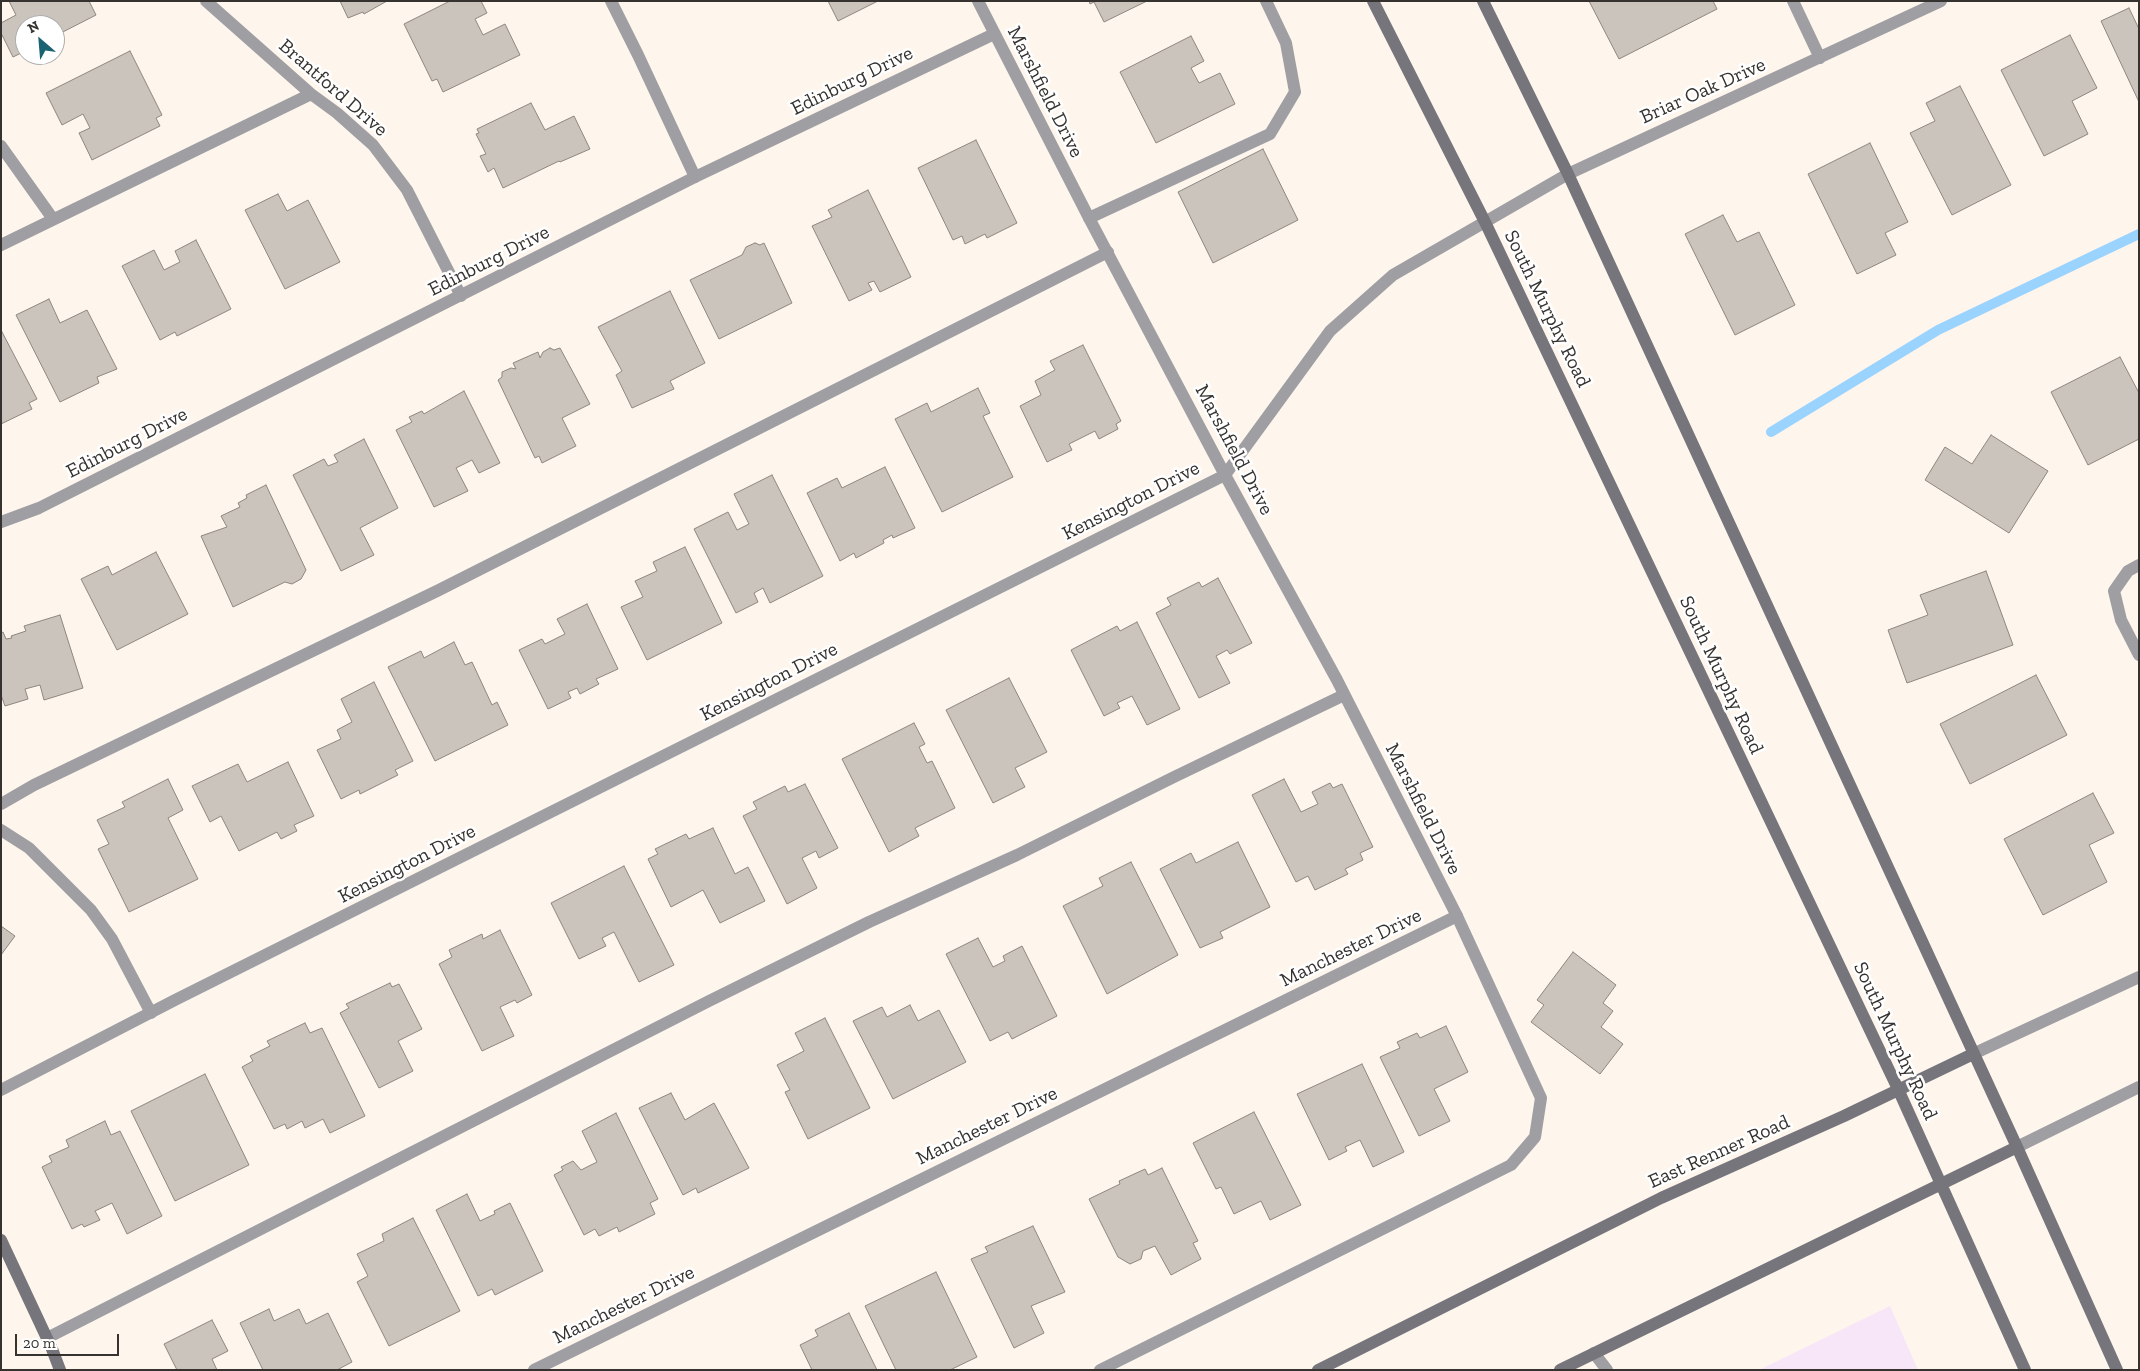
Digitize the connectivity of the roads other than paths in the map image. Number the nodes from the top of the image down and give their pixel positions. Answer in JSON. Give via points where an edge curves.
{"nodes":[{"id":1,"x":206,"y":1,"type":"edge"},
{"id":2,"x":611,"y":1,"type":"edge"},
{"id":3,"x":978,"y":1,"type":"edge"},
{"id":4,"x":1266,"y":1,"type":"edge"},
{"id":5,"x":1373,"y":1,"type":"edge"},
{"id":6,"x":1483,"y":1,"type":"edge"},
{"id":7,"x":1794,"y":1,"type":"edge"},
{"id":8,"x":1941,"y":1,"type":"edge"},
{"id":9,"x":994,"y":34,"type":"junction"},
{"id":10,"x":1820,"y":58,"type":"junction"},
{"id":11,"x":310,"y":94,"type":"junction"},
{"id":12,"x":1,"y":146,"type":"edge"},
{"id":13,"x":1568,"y":174,"type":"junction"},
{"id":14,"x":695,"y":177,"type":"junction"},
{"id":15,"x":53,"y":218,"type":"junction"},
{"id":16,"x":1089,"y":218,"type":"junction"},
{"id":17,"x":1485,"y":222,"type":"junction"},
{"id":18,"x":1,"y":245,"type":"edge"},
{"id":19,"x":1108,"y":252,"type":"junction"},
{"id":20,"x":461,"y":296,"type":"junction"},
{"id":21,"x":1225,"y":475,"type":"junction"},
{"id":22,"x":1,"y":522,"type":"edge"},
{"id":23,"x":2139,"y":565,"type":"edge"},
{"id":24,"x":2139,"y":655,"type":"edge"},
{"id":25,"x":1344,"y":695,"type":"junction"},
{"id":26,"x":1,"y":804,"type":"edge"},
{"id":27,"x":1,"y":830,"type":"edge"},
{"id":28,"x":1457,"y":916,"type":"junction"},
{"id":29,"x":2139,"y":977,"type":"edge"},
{"id":30,"x":151,"y":1013,"type":"junction"},
{"id":31,"x":1973,"y":1054,"type":"junction"},
{"id":32,"x":2139,"y":1087,"type":"edge"},
{"id":33,"x":1898,"y":1089,"type":"junction"},
{"id":34,"x":1,"y":1090,"type":"edge"},
{"id":35,"x":2017,"y":1147,"type":"junction"},
{"id":36,"x":1940,"y":1184,"type":"junction"},
{"id":37,"x":1,"y":1240,"type":"edge"},
{"id":38,"x":47,"y":1338,"type":"junction"},
{"id":39,"x":1594,"y":1353,"type":"junction"},
{"id":40,"x":60,"y":1370,"type":"edge"},
{"id":41,"x":534,"y":1370,"type":"edge"},
{"id":42,"x":1100,"y":1370,"type":"edge"},
{"id":43,"x":1318,"y":1370,"type":"edge"},
{"id":44,"x":1560,"y":1370,"type":"edge"},
{"id":45,"x":1607,"y":1370,"type":"edge"},
{"id":46,"x":2025,"y":1370,"type":"edge"},
{"id":47,"x":2117,"y":1370,"type":"edge"}],
"edges":[{"from":1,"to":11,"type":"street","name":"Brantford Drive"},
{"from":2,"to":14,"type":"street"},
{"from":3,"to":9,"type":"street","name":"Marshfield Drive"},
{"from":4,"to":16,"type":"street","via":[[1286,43],[1295,92],[1270,134]]},
{"from":5,"to":17,"type":"main road","name":"South Murphy Road"},
{"from":6,"to":13,"type":"main road"},
{"from":7,"to":10,"type":"street"},
{"from":8,"to":10,"type":"street","name":"Briar Oak Drive"},
{"from":9,"to":14,"type":"street","name":"Edinburg Drive"},
{"from":9,"to":16,"type":"street","name":"Marshfield Drive"},
{"from":10,"to":13,"type":"street","name":"Briar Oak Drive"},
{"from":11,"to":15,"type":"street"},
{"from":11,"to":20,"type":"street","name":"Brantford Drive","via":[[337,113],[373,146],[407,190]]},
{"from":12,"to":15,"type":"street"},
{"from":13,"to":17,"type":"street","name":"Briar Oak Drive"},
{"from":13,"to":31,"type":"main road"},
{"from":14,"to":20,"type":"street","name":"Edinburg Drive"},
{"from":15,"to":18,"type":"street"},
{"from":16,"to":19,"type":"street","name":"Marshfield Drive"},
{"from":17,"to":21,"type":"street","name":"Kensington Drive","via":[[1393,275],[1330,331]]},
{"from":17,"to":33,"type":"main road","name":"South Murphy Road"},
{"from":19,"to":21,"type":"street","name":"Marshfield Drive"},
{"from":19,"to":26,"type":"street","via":[[437,591],[34,785]]},
{"from":20,"to":22,"type":"street","name":"Edinburg Drive","via":[[39,508]]},
{"from":21,"to":25,"type":"street","name":"Marshfield Drive"},
{"from":21,"to":30,"type":"street","name":"Kensington Drive"},
{"from":23,"to":24,"type":"street","via":[[2128,570],[2114,591],[2121,620]]},
{"from":25,"to":28,"type":"street","name":"Marshfield Drive"},
{"from":25,"to":38,"type":"street","via":[[1017,855],[869,922]]},
{"from":27,"to":30,"type":"street","via":[[29,848],[91,910],[112,939]]},
{"from":28,"to":41,"type":"street","name":"Manchester Drive"},
{"from":28,"to":42,"type":"street","name":"Marshfield Drive","via":[[1541,1098],[1535,1137],[1511,1165]]},
{"from":29,"to":31,"type":"street","name":"East Renner Road"},
{"from":30,"to":34,"type":"street","name":"Kensington Drive"},
{"from":31,"to":33,"type":"main road","name":"East Renner Road"},
{"from":31,"to":35,"type":"main road"},
{"from":32,"to":35,"type":"street"},
{"from":33,"to":36,"type":"main road","name":"South Murphy Road"},
{"from":33,"to":43,"type":"main road","name":"East Renner Road","via":[[1661,1198]]},
{"from":35,"to":36,"type":"main road"},
{"from":35,"to":47,"type":"main road"},
{"from":36,"to":39,"type":"main road"},
{"from":36,"to":46,"type":"main road","name":"South Murphy Road"},
{"from":37,"to":38,"type":"main road"},
{"from":38,"to":40,"type":"main road"},
{"from":39,"to":44,"type":"main road"},
{"from":39,"to":45,"type":"street"}]}
